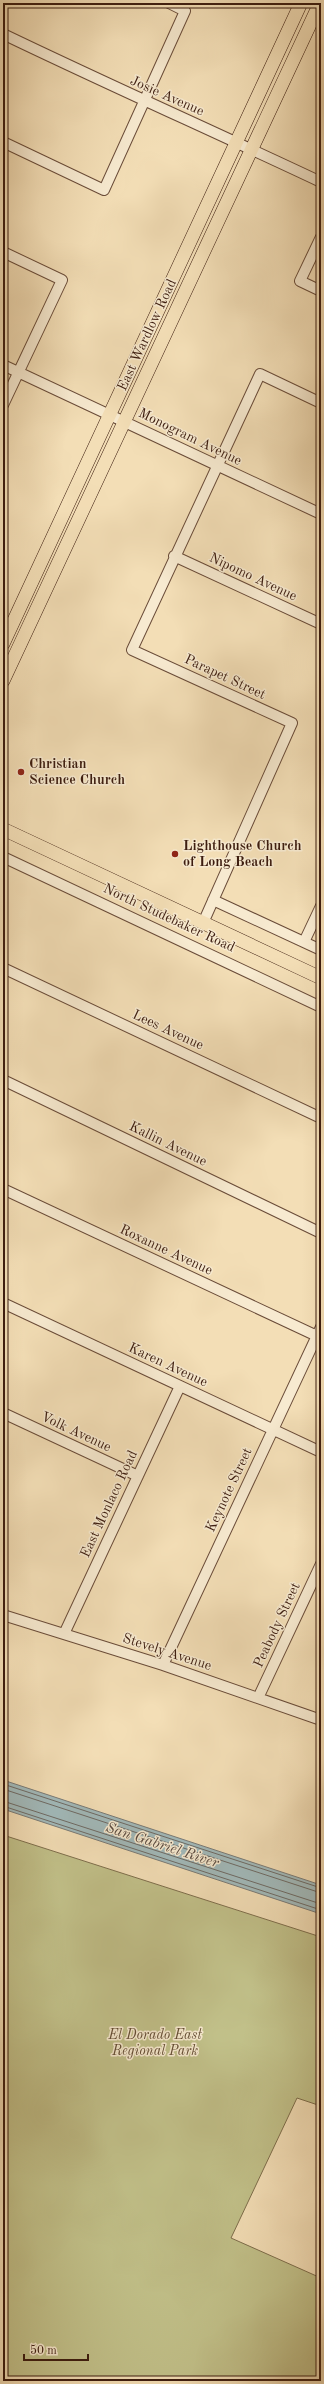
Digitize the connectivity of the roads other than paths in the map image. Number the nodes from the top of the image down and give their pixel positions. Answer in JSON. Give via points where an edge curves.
{"nodes":[{"id":1,"x":169,"y":3,"type":"edge"},
{"id":2,"x":301,"y":3,"type":"edge"},
{"id":3,"x":320,"y":3,"type":"edge"},
{"id":4,"x":3,"y":34,"type":"edge"},
{"id":5,"x":144,"y":102,"type":"junction"},
{"id":6,"x":3,"y":142,"type":"edge"},
{"id":7,"x":236,"y":142,"type":"junction"},
{"id":8,"x":251,"y":149,"type":"junction"},
{"id":9,"x":321,"y":182,"type":"edge"},
{"id":10,"x":321,"y":237,"type":"edge"},
{"id":11,"x":3,"y":252,"type":"edge"},
{"id":12,"x":321,"y":291,"type":"edge"},
{"id":13,"x":3,"y":365,"type":"edge"},
{"id":14,"x":18,"y":372,"type":"junction"},
{"id":15,"x":321,"y":403,"type":"edge"},
{"id":16,"x":3,"y":405,"type":"edge"},
{"id":17,"x":110,"y":414,"type":"junction"},
{"id":18,"x":124,"y":421,"type":"junction"},
{"id":19,"x":216,"y":465,"type":"junction"},
{"id":20,"x":321,"y":514,"type":"edge"},
{"id":21,"x":174,"y":556,"type":"junction"},
{"id":22,"x":321,"y":624,"type":"edge"},
{"id":23,"x":3,"y":644,"type":"edge"},
{"id":24,"x":3,"y":681,"type":"edge"},
{"id":25,"x":3,"y":829,"type":"edge"},
{"id":26,"x":3,"y":857,"type":"edge"},
{"id":27,"x":214,"y":900,"type":"junction"},
{"id":28,"x":321,"y":906,"type":"edge"},
{"id":29,"x":203,"y":923,"type":"junction"},
{"id":30,"x":304,"y":942,"type":"junction"},
{"id":31,"x":321,"y":950,"type":"edge"},
{"id":32,"x":3,"y":968,"type":"edge"},
{"id":33,"x":321,"y":978,"type":"edge"},
{"id":34,"x":321,"y":1007,"type":"edge"},
{"id":35,"x":3,"y":1080,"type":"edge"},
{"id":36,"x":321,"y":1118,"type":"edge"},
{"id":37,"x":3,"y":1189,"type":"edge"},
{"id":38,"x":321,"y":1233,"type":"edge"},
{"id":39,"x":3,"y":1303,"type":"edge"},
{"id":40,"x":319,"y":1332,"type":"edge"},
{"id":41,"x":180,"y":1386,"type":"junction"},
{"id":42,"x":3,"y":1413,"type":"edge"},
{"id":43,"x":273,"y":1429,"type":"junction"},
{"id":44,"x":321,"y":1452,"type":"edge"},
{"id":45,"x":138,"y":1476,"type":"junction"},
{"id":46,"x":321,"y":1564,"type":"edge"},
{"id":47,"x":3,"y":1615,"type":"edge"},
{"id":48,"x":64,"y":1634,"type":"junction"},
{"id":49,"x":163,"y":1665,"type":"junction"},
{"id":50,"x":258,"y":1698,"type":"junction"},
{"id":51,"x":321,"y":1720,"type":"edge"}],
"edges":[{"from":1,"to":5,"type":"street","via":[[185,11]]},
{"from":2,"to":7,"type":"main road","name":"East Wardlow Road"},
{"from":3,"to":8,"type":"main road","name":"East Wardlow Road"},
{"from":4,"to":5,"type":"street","name":"Josie Avenue"},
{"from":5,"to":6,"type":"street","via":[[104,190]]},
{"from":5,"to":7,"type":"street","name":"Josie Avenue"},
{"from":7,"to":8,"type":"street","name":"Josie Avenue"},
{"from":7,"to":17,"type":"main road","name":"East Wardlow Road"},
{"from":8,"to":9,"type":"street","name":"Josie Avenue"},
{"from":8,"to":18,"type":"main road","name":"East Wardlow Road"},
{"from":10,"to":12,"type":"street","via":[[300,281]]},
{"from":11,"to":14,"type":"street","via":[[62,280]]},
{"from":13,"to":14,"type":"street","name":"Monogram Avenue"},
{"from":14,"to":16,"type":"street"},
{"from":14,"to":17,"type":"street","name":"Monogram Avenue"},
{"from":15,"to":19,"type":"street","name":"Parapet Street","via":[[260,374]]},
{"from":17,"to":18,"type":"street","name":"Monogram Avenue"},
{"from":17,"to":23,"type":"main road","name":"East Wardlow Road"},
{"from":18,"to":19,"type":"street","name":"Monogram Avenue"},
{"from":18,"to":24,"type":"main road","name":"East Wardlow Road"},
{"from":19,"to":20,"type":"street","name":"Monogram Avenue"},
{"from":19,"to":21,"type":"street","name":"Parapet Street"},
{"from":21,"to":22,"type":"street","name":"Nipomo Avenue"},
{"from":21,"to":27,"type":"street","name":"Parapet Street","via":[[132,650],[292,723]]},
{"from":25,"to":29,"type":"main road","name":"North Studebaker Road"},
{"from":26,"to":34,"type":"street","name":"North Studebaker Road"},
{"from":27,"to":29,"type":"street","name":"Parapet Street"},
{"from":27,"to":30,"type":"street"},
{"from":28,"to":30,"type":"street"},
{"from":29,"to":33,"type":"main road","name":"North Studebaker Road"},
{"from":30,"to":31,"type":"street"},
{"from":32,"to":36,"type":"street","name":"Lees Avenue"},
{"from":35,"to":38,"type":"street","name":"Kallin Avenue"},
{"from":37,"to":40,"type":"street","name":"Roxanne Avenue"},
{"from":39,"to":41,"type":"street","name":"Karen Avenue"},
{"from":40,"to":43,"type":"street","name":"Keynote Street"},
{"from":41,"to":43,"type":"street","name":"Karen Avenue"},
{"from":41,"to":45,"type":"street","name":"East Monlaco Road"},
{"from":42,"to":45,"type":"street","name":"Volk Avenue"},
{"from":43,"to":44,"type":"street","name":"Karen Avenue"},
{"from":43,"to":49,"type":"street","name":"Keynote Street"},
{"from":45,"to":48,"type":"street","name":"East Monlaco Road"},
{"from":46,"to":50,"type":"street","name":"Peabody Street"},
{"from":47,"to":48,"type":"street","name":"Stevely Avenue"},
{"from":48,"to":49,"type":"street","name":"Stevely Avenue"},
{"from":49,"to":50,"type":"street","name":"Stevely Avenue"},
{"from":50,"to":51,"type":"street","name":"Stevely Avenue"}]}
